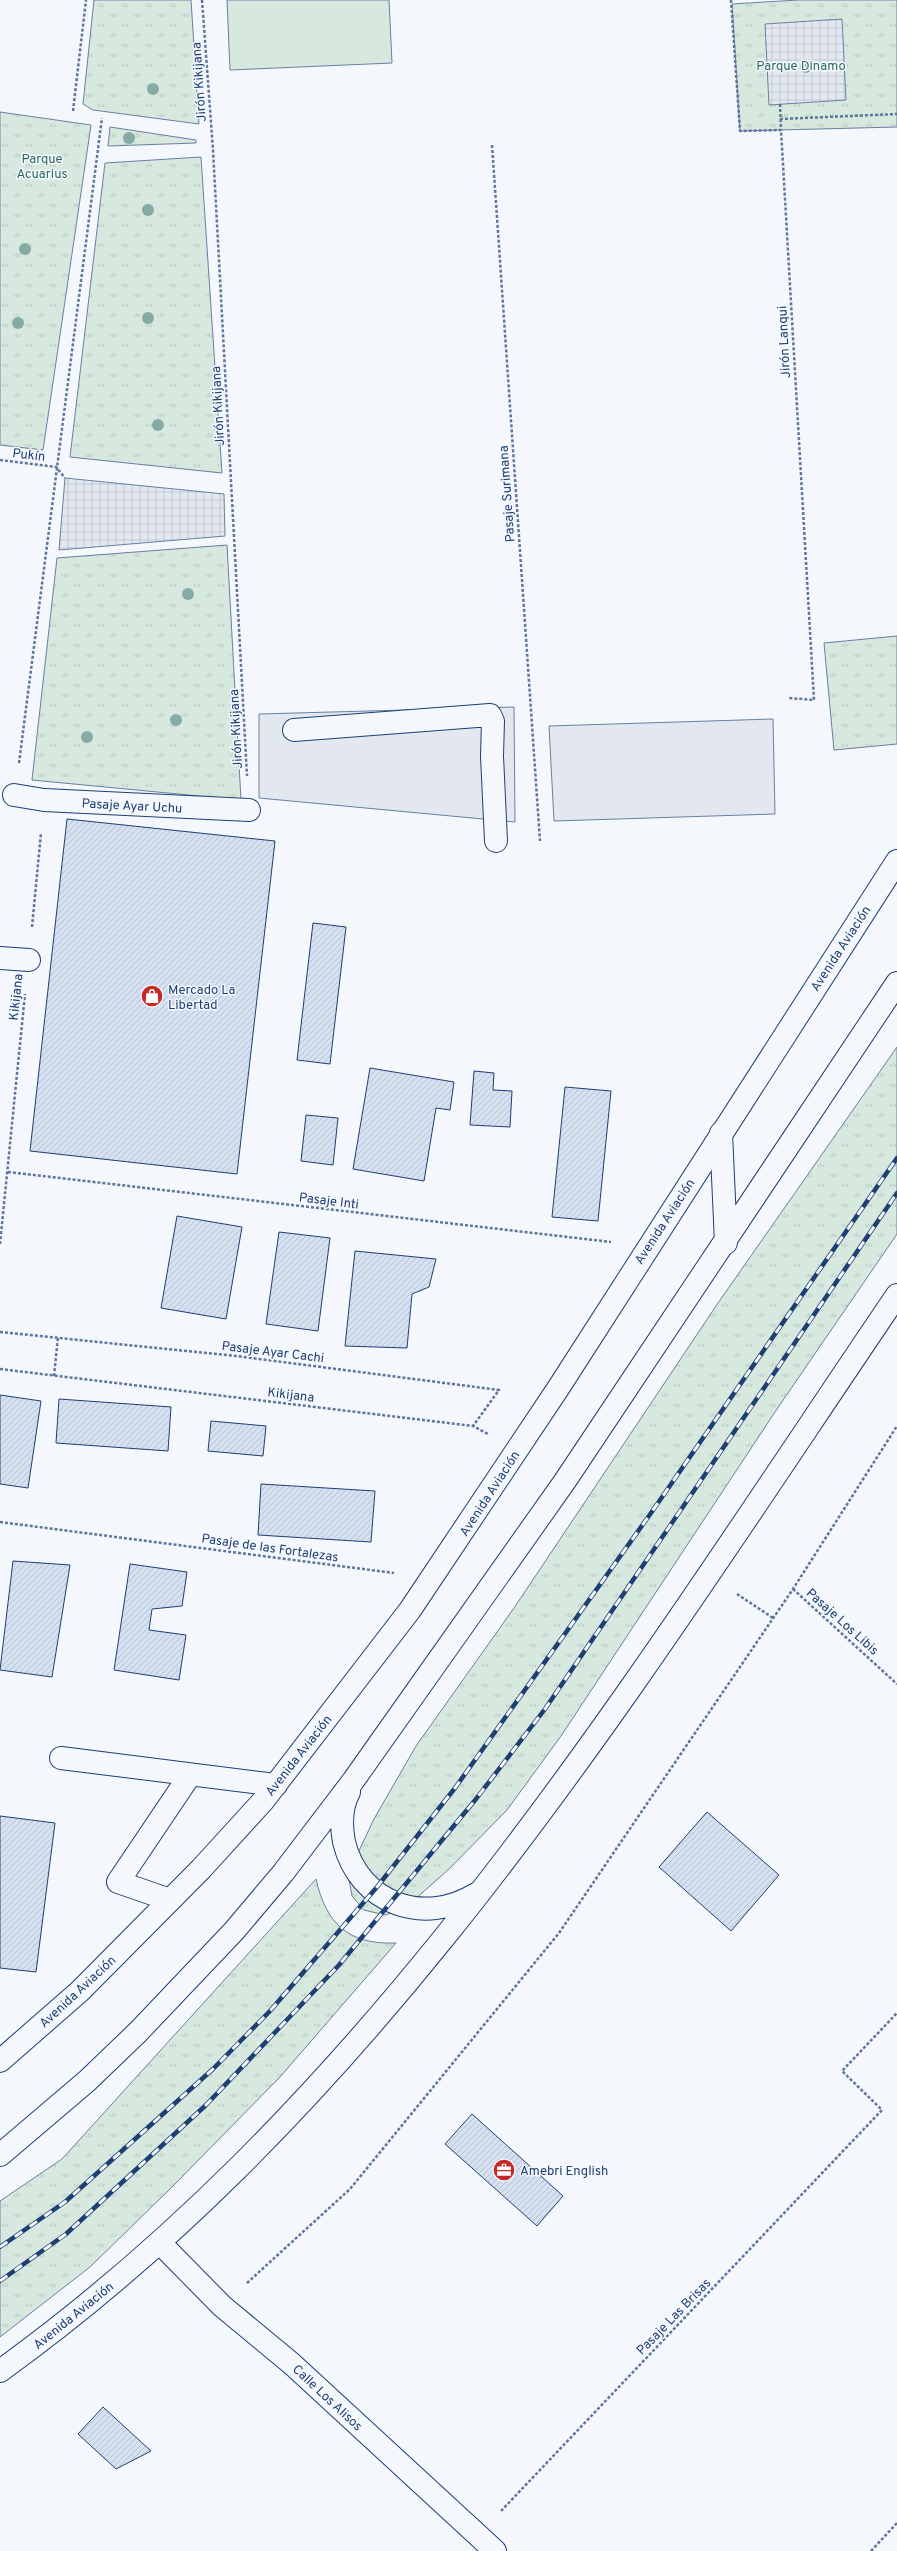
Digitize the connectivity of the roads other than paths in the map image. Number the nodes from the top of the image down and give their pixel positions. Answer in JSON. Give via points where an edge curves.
{"nodes":[{"id":1,"x":294,"y":730,"type":"dead end"},
{"id":2,"x":14,"y":795,"type":"road end"},
{"id":3,"x":249,"y":810,"type":"road end"},
{"id":4,"x":496,"y":841,"type":"dead end"},
{"id":5,"x":897,"y":861,"type":"edge"},
{"id":6,"x":0,"y":958,"type":"edge"},
{"id":7,"x":28,"y":960,"type":"road end"},
{"id":8,"x":897,"y":983,"type":"edge"},
{"id":9,"x":721,"y":1133,"type":"junction"},
{"id":10,"x":726,"y":1243,"type":"junction"},
{"id":11,"x":897,"y":1295,"type":"edge"},
{"id":12,"x":61,"y":1758,"type":"dead end"},
{"id":13,"x":190,"y":1775,"type":"junction"},
{"id":14,"x":353,"y":1781,"type":"junction"},
{"id":15,"x":276,"y":1785,"type":"junction"},
{"id":16,"x":489,"y":1882,"type":"junction"},
{"id":17,"x":170,"y":1900,"type":"junction"},
{"id":18,"x":0,"y":2061,"type":"edge"},
{"id":19,"x":0,"y":2155,"type":"edge"},
{"id":20,"x":160,"y":2243,"type":"junction"},
{"id":21,"x":0,"y":2372,"type":"edge"},
{"id":22,"x":495,"y":2551,"type":"edge"}],
"edges":[{"from":1,"to":4,"type":"main road","via":[[490,715],[493,721]]},
{"from":2,"to":3,"type":"main road","name":"Pasaje Ayar Uchu","via":[[44,800]]},
{"from":5,"to":9,"type":"main road","name":"Avenida Aviación"},
{"from":6,"to":7,"type":"main road"},
{"from":8,"to":10,"type":"main road"},
{"from":9,"to":10,"type":"main road"},
{"from":9,"to":15,"type":"main road","name":"Avenida Aviación","via":[[432,1578]]},
{"from":10,"to":14,"type":"main road","via":[[565,1481]]},
{"from":11,"to":16,"type":"main road","name":"Avenida Aviación","via":[[598,1734]]},
{"from":12,"to":13,"type":"main road"},
{"from":13,"to":15,"type":"main road"},
{"from":13,"to":17,"type":"main road","via":[[118,1882]]},
{"from":14,"to":16,"type":"main road","via":[[346,1798],[342,1833],[353,1867],[376,1893],[408,1908],[426,1910],[460,1903],[476,1894]]},
{"from":14,"to":19,"type":"main road","via":[[283,1874],[186,1983],[87,2081]]},
{"from":15,"to":17,"type":"main road","name":"Avenida Aviación"},
{"from":16,"to":20,"type":"main road","name":"Avenida Aviación","via":[[391,2005],[289,2116]]},
{"from":17,"to":18,"type":"main road","name":"Avenida Aviación","via":[[80,1991]]},
{"from":20,"to":21,"type":"main road","name":"Avenida Aviación","via":[[36,2346]]},
{"from":20,"to":22,"type":"main road","name":"Calle Los Alisos","via":[[222,2306],[292,2364]]}]}
